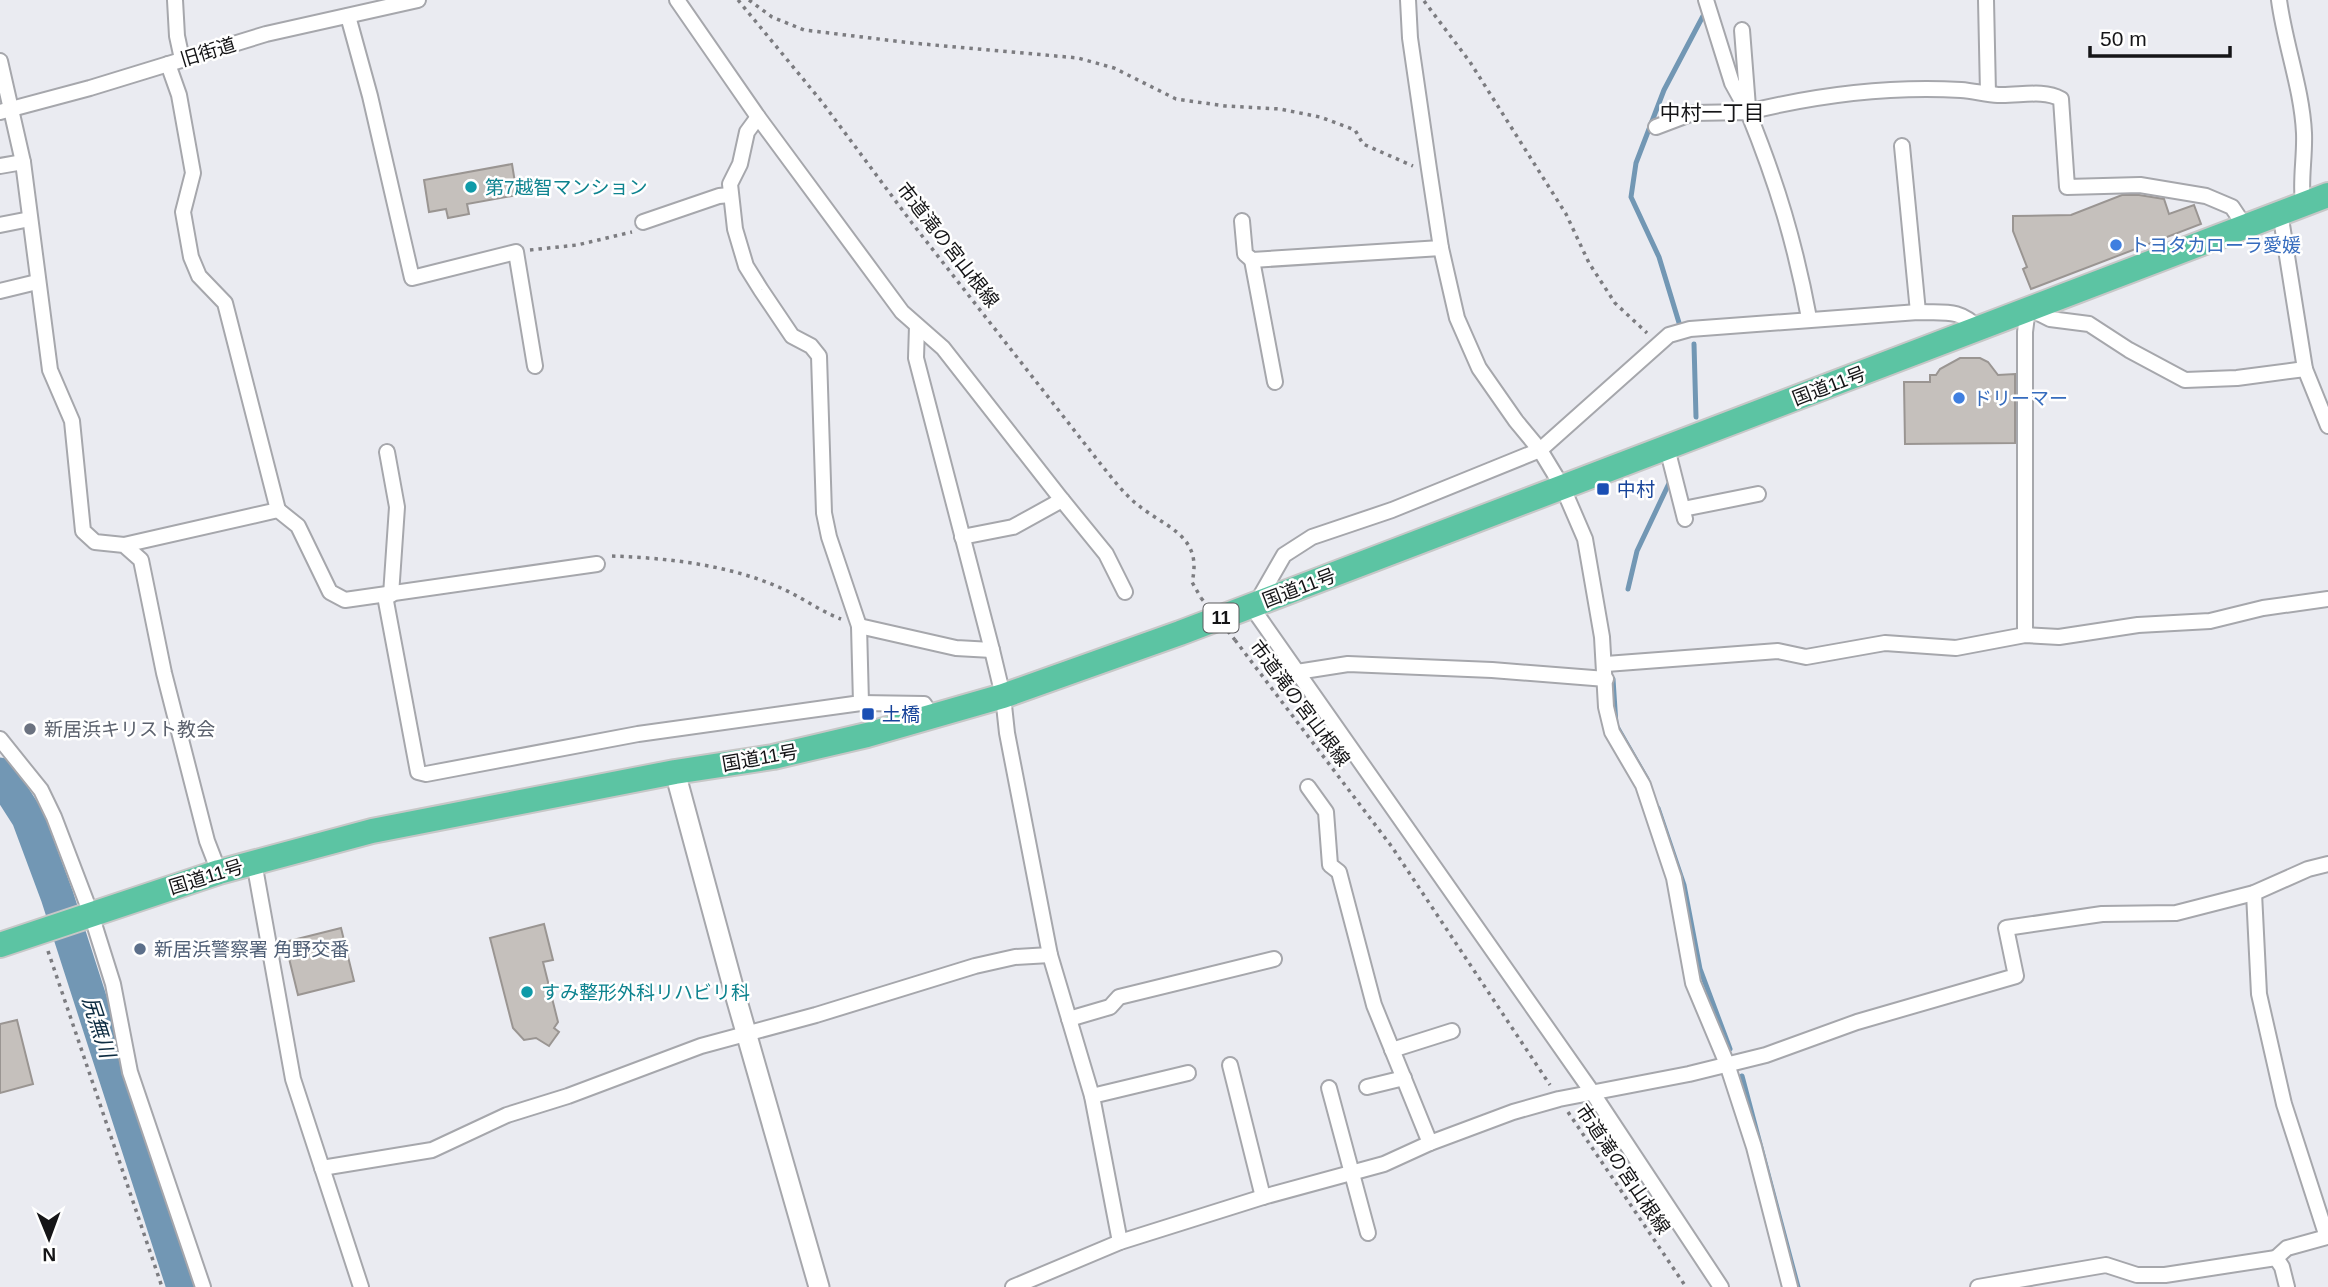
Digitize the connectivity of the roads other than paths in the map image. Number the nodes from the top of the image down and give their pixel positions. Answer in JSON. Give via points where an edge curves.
{"nodes":[{"id":1,"x":175,"y":0,"type":"edge"},
{"id":2,"x":418,"y":0,"type":"edge"},
{"id":3,"x":677,"y":0,"type":"edge"},
{"id":4,"x":1408,"y":0,"type":"edge"},
{"id":5,"x":1706,"y":0,"type":"edge"},
{"id":6,"x":1986,"y":0,"type":"edge"},
{"id":7,"x":2279,"y":0,"type":"edge"},
{"id":8,"x":348,"y":16,"type":"junction"},
{"id":9,"x":1742,"y":30,"type":"dead end"},
{"id":10,"x":0,"y":61,"type":"edge"},
{"id":11,"x":175,"y":62,"type":"junction"},
{"id":12,"x":1988,"y":93,"type":"junction"},
{"id":13,"x":6,"y":111,"type":"edge"},
{"id":14,"x":1748,"y":112,"type":"junction"},
{"id":15,"x":758,"y":117,"type":"junction"},
{"id":16,"x":1657,"y":127,"type":"dead end"},
{"id":17,"x":1902,"y":146,"type":"dead end"},
{"id":18,"x":23,"y":162,"type":"junction"},
{"id":19,"x":0,"y":166,"type":"edge"},
{"id":20,"x":730,"y":195,"type":"junction"},
{"id":21,"x":2328,"y":195,"type":"edge"},
{"id":22,"x":2303,"y":204,"type":"junction"},
{"id":23,"x":2280,"y":212,"type":"junction"},
{"id":24,"x":30,"y":219,"type":"junction"},
{"id":25,"x":1242,"y":221,"type":"dead end"},
{"id":26,"x":643,"y":222,"type":"road end"},
{"id":27,"x":0,"y":225,"type":"edge"},
{"id":28,"x":2244,"y":225,"type":"junction"},
{"id":29,"x":1441,"y":248,"type":"junction"},
{"id":30,"x":1252,"y":260,"type":"junction"},
{"id":31,"x":37,"y":282,"type":"junction"},
{"id":32,"x":0,"y":291,"type":"edge"},
{"id":33,"x":2028,"y":308,"type":"junction"},
{"id":34,"x":1918,"y":312,"type":"junction"},
{"id":35,"x":1809,"y":318,"type":"junction"},
{"id":36,"x":917,"y":326,"type":"junction"},
{"id":37,"x":1979,"y":329,"type":"junction"},
{"id":38,"x":535,"y":366,"type":"dead end"},
{"id":39,"x":2305,"y":369,"type":"junction"},
{"id":40,"x":1275,"y":382,"type":"dead end"},
{"id":41,"x":2328,"y":426,"type":"edge"},
{"id":42,"x":1540,"y":450,"type":"junction"},
{"id":43,"x":387,"y":452,"type":"dead end"},
{"id":44,"x":1671,"y":465,"type":"junction"},
{"id":45,"x":1563,"y":488,"type":"junction"},
{"id":46,"x":1758,"y":494,"type":"dead end"},
{"id":47,"x":1062,"y":500,"type":"junction"},
{"id":48,"x":278,"y":510,"type":"junction"},
{"id":49,"x":962,"y":537,"type":"junction"},
{"id":50,"x":124,"y":545,"type":"junction"},
{"id":51,"x":597,"y":564,"type":"road end"},
{"id":52,"x":1125,"y":592,"type":"dead end"},
{"id":53,"x":388,"y":595,"type":"junction"},
{"id":54,"x":2328,"y":599,"type":"edge"},
{"id":55,"x":1254,"y":605,"type":"junction"},
{"id":56,"x":859,"y":626,"type":"junction"},
{"id":57,"x":2025,"y":635,"type":"junction"},
{"id":58,"x":992,"y":650,"type":"junction"},
{"id":59,"x":1606,"y":671,"type":"junction"},
{"id":60,"x":1297,"y":672,"type":"junction"},
{"id":61,"x":1003,"y":696,"type":"junction"},
{"id":62,"x":862,"y":703,"type":"junction"},
{"id":63,"x":932,"y":716,"type":"junction"},
{"id":64,"x":0,"y":739,"type":"edge"},
{"id":65,"x":675,"y":772,"type":"junction"},
{"id":66,"x":1308,"y":787,"type":"dead end"},
{"id":67,"x":254,"y":862,"type":"junction"},
{"id":68,"x":2328,"y":864,"type":"edge"},
{"id":69,"x":219,"y":872,"type":"junction"},
{"id":70,"x":2254,"y":894,"type":"junction"},
{"id":71,"x":84,"y":917,"type":"junction"},
{"id":72,"x":0,"y":945,"type":"edge"},
{"id":73,"x":1050,"y":955,"type":"junction"},
{"id":74,"x":1274,"y":959,"type":"dead end"},
{"id":75,"x":1069,"y":1019,"type":"junction"},
{"id":76,"x":1452,"y":1031,"type":"dead end"},
{"id":77,"x":747,"y":1034,"type":"junction"},
{"id":78,"x":1392,"y":1050,"type":"junction"},
{"id":79,"x":1727,"y":1064,"type":"junction"},
{"id":80,"x":1230,"y":1065,"type":"dead end"},
{"id":81,"x":1188,"y":1073,"type":"dead end"},
{"id":82,"x":1404,"y":1078,"type":"junction"},
{"id":83,"x":1367,"y":1087,"type":"dead end"},
{"id":84,"x":1329,"y":1088,"type":"dead end"},
{"id":85,"x":1592,"y":1092,"type":"junction"},
{"id":86,"x":1092,"y":1096,"type":"junction"},
{"id":87,"x":1430,"y":1143,"type":"junction"},
{"id":88,"x":322,"y":1168,"type":"junction"},
{"id":89,"x":1352,"y":1173,"type":"junction"},
{"id":90,"x":1263,"y":1197,"type":"junction"},
{"id":91,"x":1368,"y":1233,"type":"dead end"},
{"id":92,"x":1120,"y":1242,"type":"junction"},
{"id":93,"x":2276,"y":1258,"type":"junction"},
{"id":94,"x":2037,"y":1282,"type":"edge"},
{"id":95,"x":203,"y":1287,"type":"edge"},
{"id":96,"x":361,"y":1287,"type":"edge"},
{"id":97,"x":819,"y":1287,"type":"edge"},
{"id":98,"x":1013,"y":1287,"type":"edge"},
{"id":99,"x":1721,"y":1287,"type":"edge"},
{"id":100,"x":1790,"y":1287,"type":"edge"},
{"id":101,"x":1978,"y":1287,"type":"edge"},
{"id":102,"x":2287,"y":1287,"type":"edge"}],
"edges":[{"from":1,"to":11,"type":"street"},
{"from":2,"to":8,"type":"street","name":"旧街道"},
{"from":3,"to":15,"type":"street"},
{"from":4,"to":29,"type":"street"},
{"from":5,"to":14,"type":"street","via":[[1732,83]]},
{"from":6,"to":12,"type":"street"},
{"from":7,"to":22,"type":"street","via":[[2304,135]]},
{"from":8,"to":11,"type":"street","name":"旧街道","via":[[266,34]]},
{"from":8,"to":38,"type":"street","via":[[412,278],[516,251]]},
{"from":9,"to":14,"type":"street"},
{"from":10,"to":13,"type":"street"},
{"from":11,"to":13,"type":"street","name":"旧街道"},
{"from":11,"to":48,"type":"street","via":[[193,173],[183,212],[191,257],[199,276],[225,303]]},
{"from":12,"to":14,"type":"street","via":[[1853,93]]},
{"from":12,"to":28,"type":"street","via":[[2053,94],[2061,99],[2067,187],[2140,185],[2206,196],[2232,207]]},
{"from":13,"to":18,"type":"street"},
{"from":14,"to":16,"type":"street","via":[[1693,113]]},
{"from":14,"to":35,"type":"street","via":[[1787,217]]},
{"from":15,"to":20,"type":"street","via":[[747,132]]},
{"from":15,"to":36,"type":"street"},
{"from":17,"to":34,"type":"street"},
{"from":18,"to":19,"type":"street"},
{"from":18,"to":24,"type":"street"},
{"from":20,"to":26,"type":"street"},
{"from":20,"to":56,"type":"street","via":[[746,265],[792,336],[819,356],[824,513]]},
{"from":21,"to":22,"type":"highway","name":"国道11号","number":"11"},
{"from":22,"to":23,"type":"highway","name":"国道11号","number":"11"},
{"from":23,"to":28,"type":"highway","name":"国道11号","number":"11"},
{"from":23,"to":39,"type":"street"},
{"from":24,"to":27,"type":"street"},
{"from":24,"to":31,"type":"street"},
{"from":25,"to":30,"type":"street","via":[[1245,254]]},
{"from":28,"to":33,"type":"highway","name":"国道11号","number":"11"},
{"from":29,"to":30,"type":"street"},
{"from":29,"to":42,"type":"street","via":[[1457,318],[1479,368]]},
{"from":30,"to":40,"type":"street"},
{"from":31,"to":32,"type":"street"},
{"from":31,"to":50,"type":"street","via":[[50,370],[72,421],[83,531],[95,542]]},
{"from":33,"to":37,"type":"highway","name":"国道11号","number":"11"},
{"from":33,"to":39,"type":"street","via":[[2050,319],[2089,324],[2185,380]]},
{"from":33,"to":57,"type":"street"},
{"from":34,"to":35,"type":"street"},
{"from":34,"to":37,"type":"street","via":[[1955,313],[1968,317]]},
{"from":35,"to":42,"type":"street","via":[[1690,329],[1670,335]]},
{"from":36,"to":47,"type":"street","via":[[943,348]]},
{"from":36,"to":49,"type":"street","via":[[915,358]]},
{"from":37,"to":44,"type":"highway","name":"国道11号","number":"11"},
{"from":39,"to":41,"type":"street"},
{"from":42,"to":45,"type":"street"},
{"from":42,"to":55,"type":"street","via":[[1312,537],[1284,555]]},
{"from":43,"to":53,"type":"street","via":[[397,507]]},
{"from":44,"to":45,"type":"highway","name":"国道11号","number":"11"},
{"from":44,"to":46,"type":"street","via":[[1684,514]]},
{"from":45,"to":55,"type":"highway","name":"国道11号","number":"11"},
{"from":45,"to":59,"type":"street","via":[[1586,539]]},
{"from":47,"to":49,"type":"street","via":[[1013,527]]},
{"from":47,"to":52,"type":"street","via":[[1106,554]]},
{"from":48,"to":50,"type":"street"},
{"from":48,"to":53,"type":"street","via":[[298,526],[330,592],[345,600]]},
{"from":49,"to":58,"type":"street"},
{"from":50,"to":69,"type":"street","via":[[141,560],[164,673]]},
{"from":51,"to":53,"type":"street"},
{"from":53,"to":62,"type":"street","via":[[418,772],[426,774],[638,734]]},
{"from":54,"to":57,"type":"street","via":[[2263,607],[2210,621],[2059,636]]},
{"from":55,"to":60,"type":"street"},
{"from":55,"to":61,"type":"highway","name":"国道11号","number":"11"},
{"from":56,"to":58,"type":"street","via":[[956,648]]},
{"from":56,"to":62,"type":"street"},
{"from":57,"to":59,"type":"street","via":[[1956,648],[1885,643],[1806,656],[1778,651]]},
{"from":58,"to":61,"type":"street"},
{"from":59,"to":60,"type":"street","via":[[1348,664]]},
{"from":59,"to":79,"type":"street","via":[[1606,707],[1612,732],[1643,785],[1674,878],[1693,982]]},
{"from":60,"to":85,"type":"street"},
{"from":61,"to":63,"type":"highway","name":"国道11号","number":"11"},
{"from":61,"to":73,"type":"street"},
{"from":62,"to":63,"type":"street","via":[[924,704]]},
{"from":63,"to":65,"type":"highway","name":"国道11号","number":"11","via":[[773,757]]},
{"from":64,"to":71,"type":"street","via":[[41,790],[54,817]]},
{"from":65,"to":67,"type":"highway","name":"国道11号","number":"11","via":[[372,831]]},
{"from":65,"to":77,"type":"street"},
{"from":66,"to":78,"type":"street","via":[[1326,812],[1330,865],[1339,873],[1374,1005]]},
{"from":67,"to":69,"type":"highway","name":"国道11号","number":"11"},
{"from":67,"to":88,"type":"street","via":[[293,1079]]},
{"from":68,"to":70,"type":"street"},
{"from":69,"to":71,"type":"highway","name":"国道11号","number":"11"},
{"from":70,"to":79,"type":"street","via":[[2176,913],[2102,914],[2006,928],[2016,976]]},
{"from":70,"to":93,"type":"street","via":[[2259,994],[2284,1104],[2327,1237],[2287,1248]]},
{"from":71,"to":72,"type":"highway","number":"11"},
{"from":71,"to":95,"type":"street","via":[[113,984],[130,1072]]},
{"from":73,"to":75,"type":"street"},
{"from":73,"to":77,"type":"street","via":[[975,965]]},
{"from":74,"to":75,"type":"street","via":[[1119,997],[1110,1007]]},
{"from":75,"to":86,"type":"street"},
{"from":76,"to":78,"type":"street"},
{"from":77,"to":88,"type":"street","via":[[508,1115],[432,1150]]},
{"from":77,"to":97,"type":"street"},
{"from":78,"to":82,"type":"street"},
{"from":79,"to":85,"type":"street"},
{"from":79,"to":100,"type":"street"},
{"from":80,"to":90,"type":"street"},
{"from":81,"to":86,"type":"street"},
{"from":82,"to":83,"type":"street"},
{"from":82,"to":87,"type":"street"},
{"from":84,"to":89,"type":"street"},
{"from":85,"to":87,"type":"street","via":[[1559,1098]]},
{"from":85,"to":99,"type":"street"},
{"from":86,"to":92,"type":"street"},
{"from":87,"to":89,"type":"street"},
{"from":88,"to":96,"type":"street"},
{"from":89,"to":90,"type":"street"},
{"from":89,"to":91,"type":"street"},
{"from":90,"to":92,"type":"street"},
{"from":92,"to":98,"type":"street"},
{"from":93,"to":94,"type":"street","via":[[2165,1275],[2137,1275],[2106,1265]]},
{"from":93,"to":102,"type":"street"},
{"from":94,"to":101,"type":"street"}]}
